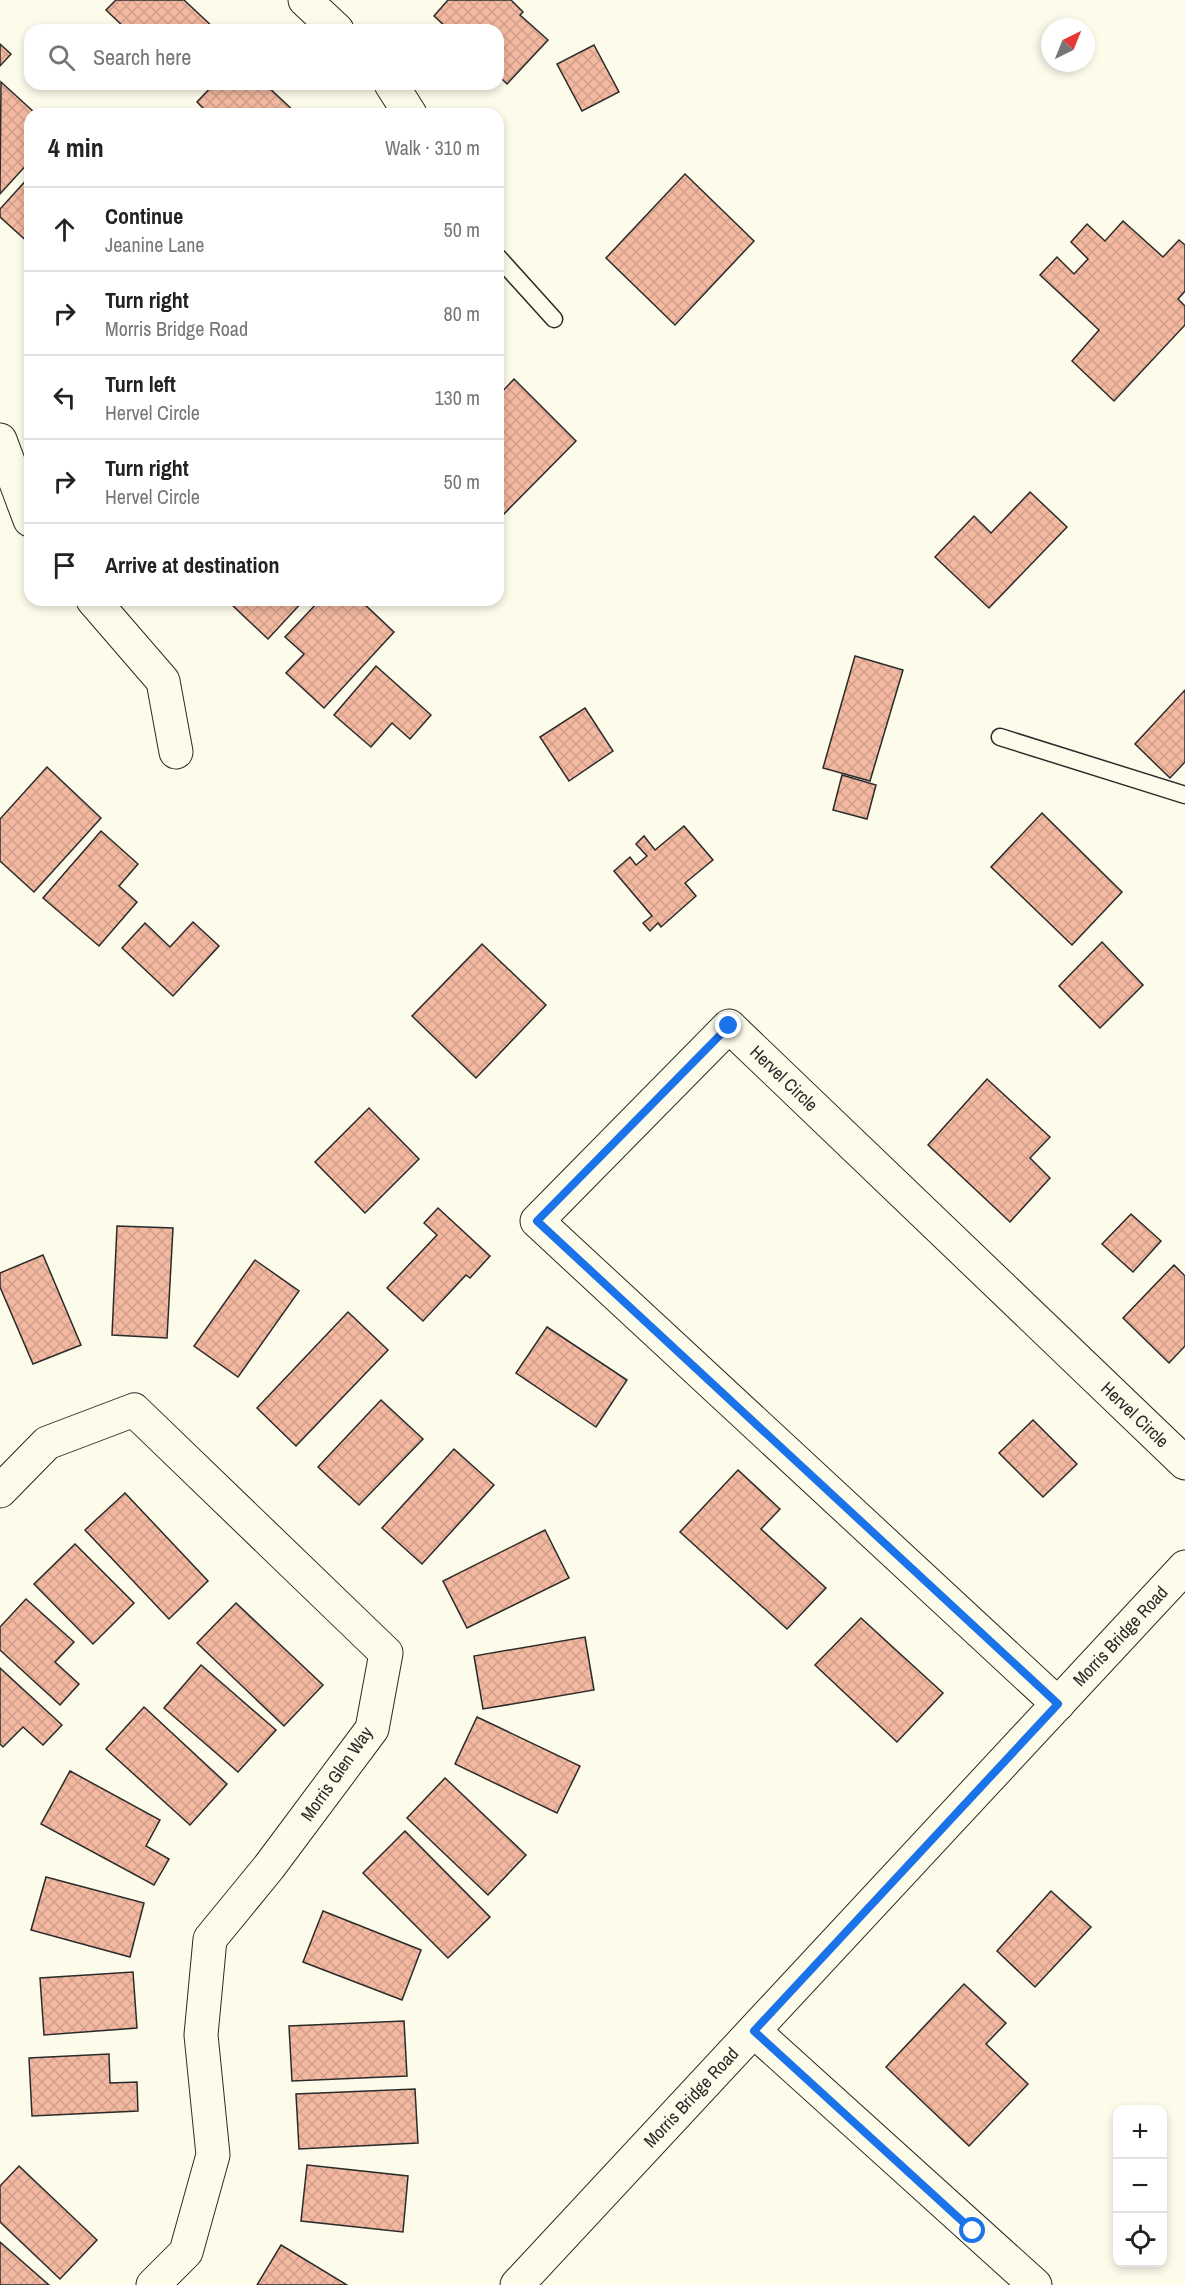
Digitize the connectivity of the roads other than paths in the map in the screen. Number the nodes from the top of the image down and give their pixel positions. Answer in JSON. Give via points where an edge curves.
{"nodes":[{"id":1,"x":305,"y":0,"type":"edge"},
{"id":2,"x":331,"y":24,"type":"edge"},
{"id":3,"x":395,"y":90,"type":"edge"},
{"id":4,"x":406,"y":108,"type":"edge"},
{"id":5,"x":504,"y":264,"type":"edge"},
{"id":6,"x":554,"y":319,"type":"dead end"},
{"id":7,"x":0,"y":440,"type":"edge"},
{"id":8,"x":24,"y":504,"type":"edge"},
{"id":9,"x":98,"y":606,"type":"edge"},
{"id":10,"x":1000,"y":737,"type":"dead end"},
{"id":11,"x":176,"y":752,"type":"dead end"},
{"id":12,"x":1185,"y":795,"type":"edge"},
{"id":13,"x":1185,"y":1462,"type":"edge"},
{"id":14,"x":0,"y":1491,"type":"edge"},
{"id":15,"x":1185,"y":1567,"type":"edge"},
{"id":16,"x":1058,"y":1704,"type":"junction"},
{"id":17,"x":754,"y":2031,"type":"junction"},
{"id":18,"x":153,"y":2285,"type":"edge"},
{"id":19,"x":517,"y":2285,"type":"edge"},
{"id":20,"x":1035,"y":2285,"type":"edge"}],
"edges":[{"from":1,"to":2,"type":"street"},
{"from":3,"to":4,"type":"street"},
{"from":5,"to":6,"type":"lane"},
{"from":7,"to":8,"type":"street"},
{"from":9,"to":11,"type":"street","via":[[163,681]]},
{"from":10,"to":12,"type":"lane"},
{"from":13,"to":16,"type":"street","name":"Hervel Circle","via":[[729,1026],[537,1221]]},
{"from":14,"to":18,"type":"street","name":"Morris Glen Way","via":[[47,1443],[134,1410],[386,1653],[372,1729],[269,1868],[210,1939],[201,2035],[213,2155],[186,2252]]},
{"from":15,"to":16,"type":"street","name":"Morris Bridge Road"},
{"from":16,"to":17,"type":"street","name":"Morris Bridge Road"},
{"from":17,"to":19,"type":"street","name":"Morris Bridge Road"},
{"from":17,"to":20,"type":"street"}]}
